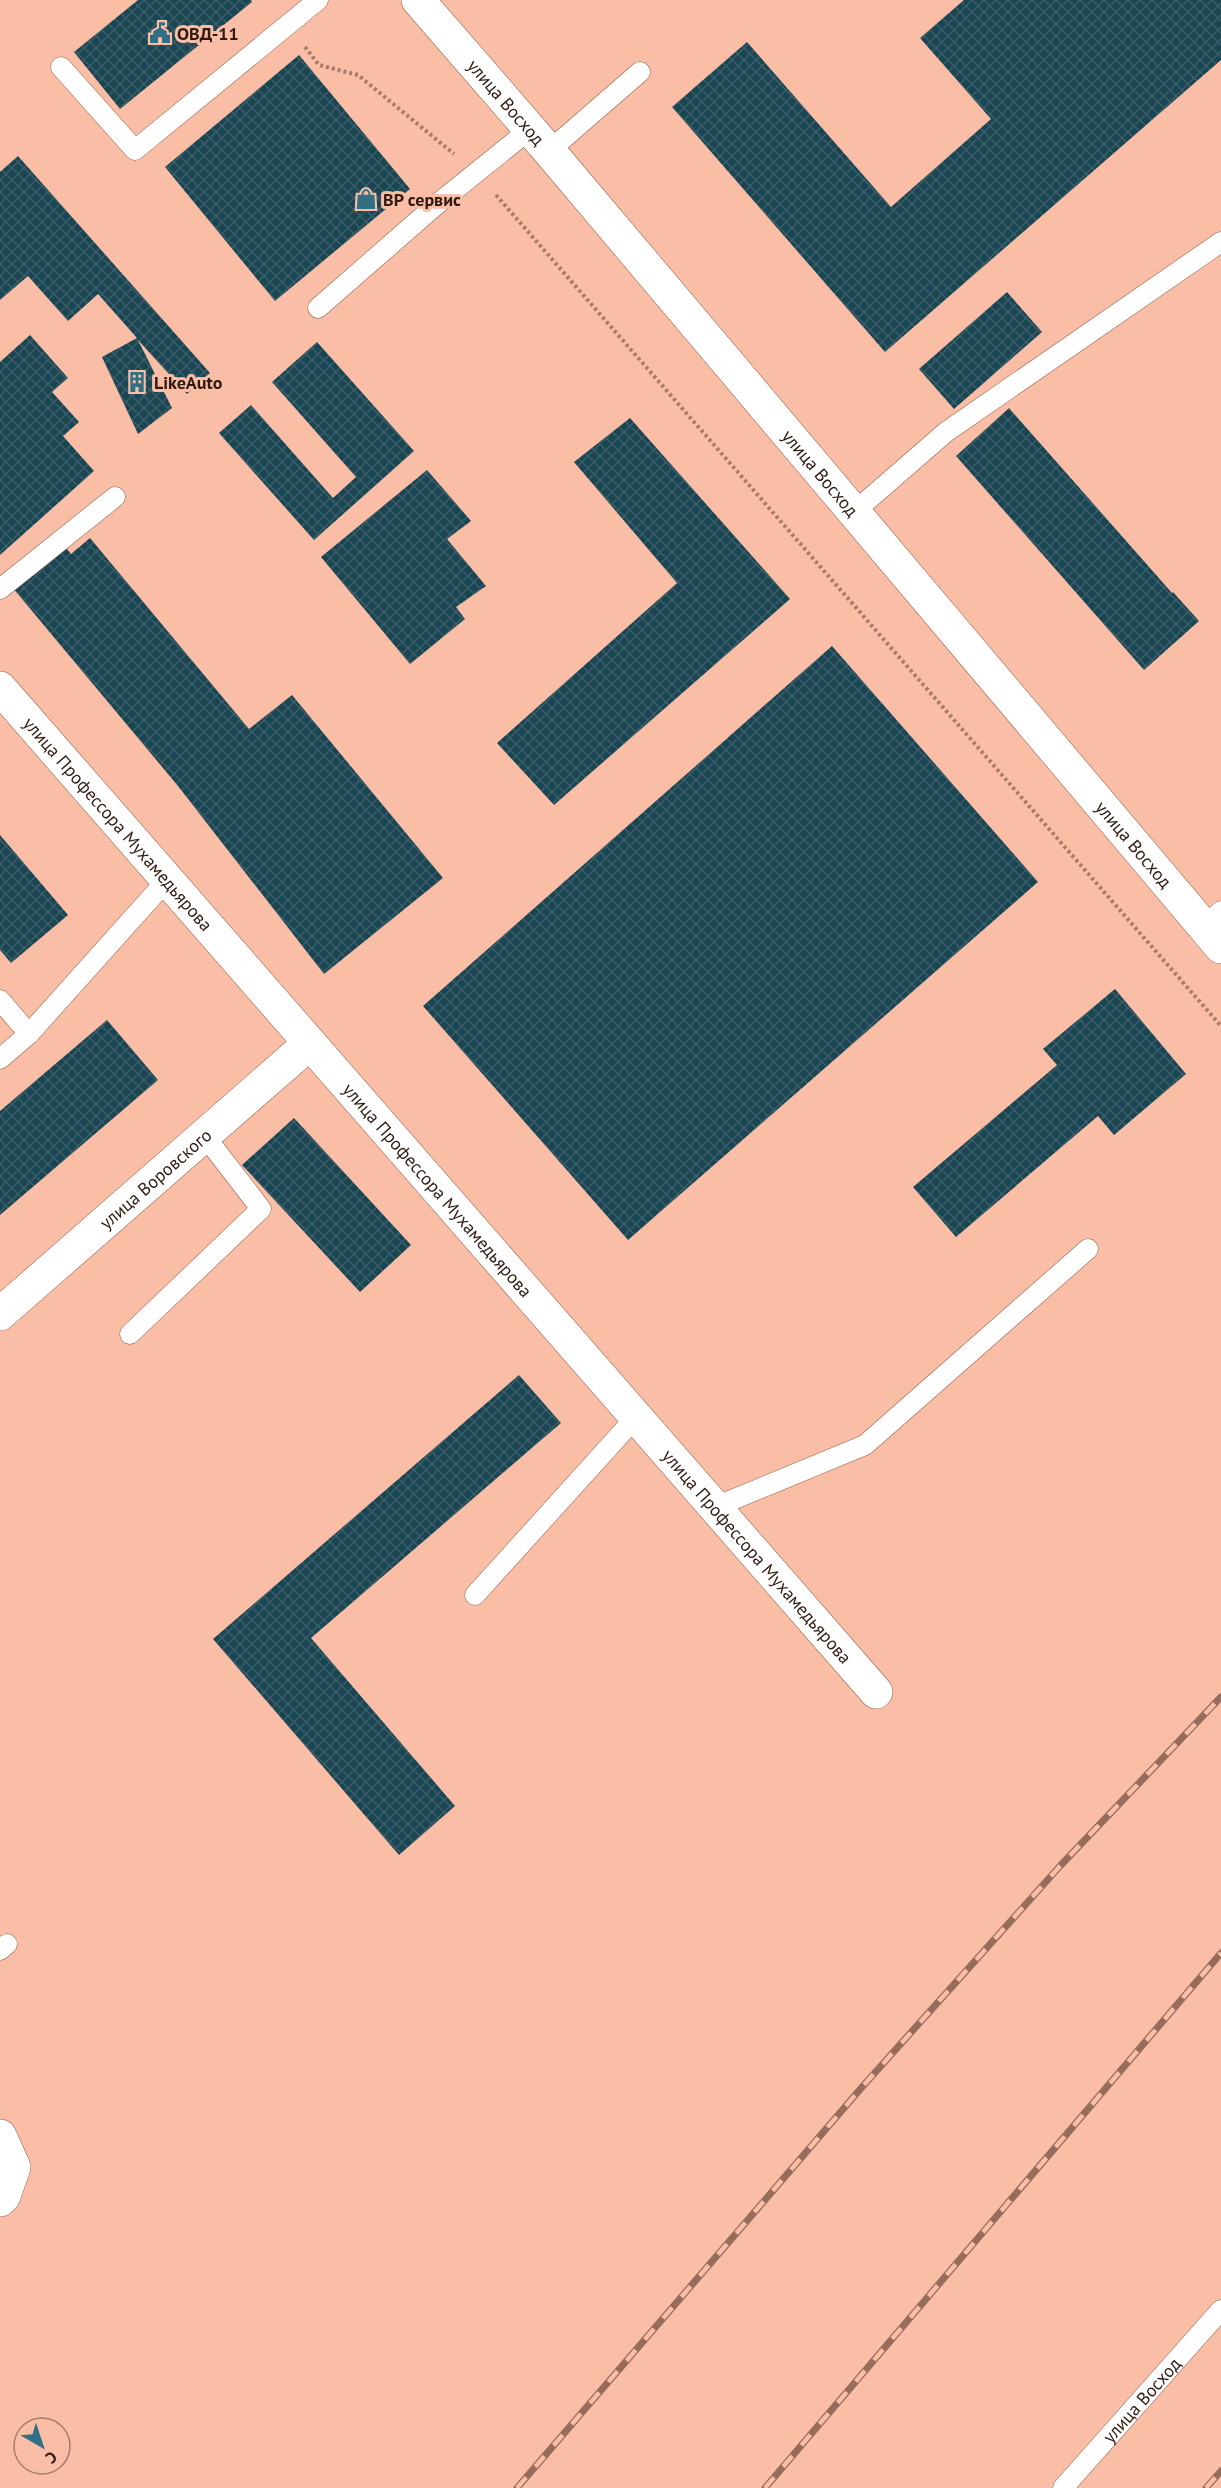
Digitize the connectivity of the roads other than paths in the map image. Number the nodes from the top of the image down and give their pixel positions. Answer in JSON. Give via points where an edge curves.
{"nodes":[{"id":1,"x":318,"y":0,"type":"edge"},
{"id":2,"x":417,"y":0,"type":"edge"},
{"id":3,"x":61,"y":67,"type":"dead end"},
{"id":4,"x":640,"y":72,"type":"dead end"},
{"id":5,"x":539,"y":140,"type":"junction"},
{"id":6,"x":1221,"y":242,"type":"edge"},
{"id":7,"x":318,"y":309,"type":"dead end"},
{"id":8,"x":116,"y":497,"type":"dead end"},
{"id":9,"x":854,"y":512,"type":"junction"},
{"id":10,"x":0,"y":590,"type":"edge"},
{"id":11,"x":0,"y":688,"type":"edge"},
{"id":12,"x":167,"y":880,"type":"junction"},
{"id":13,"x":1215,"y":928,"type":"edge"},
{"id":14,"x":0,"y":1000,"type":"edge"},
{"id":15,"x":29,"y":1034,"type":"junction"},
{"id":16,"x":310,"y":1043,"type":"junction"},
{"id":17,"x":0,"y":1059,"type":"edge"},
{"id":18,"x":204,"y":1135,"type":"junction"},
{"id":19,"x":1088,"y":1250,"type":"dead end"},
{"id":20,"x":0,"y":1314,"type":"edge"},
{"id":21,"x":130,"y":1334,"type":"dead end"},
{"id":22,"x":636,"y":1418,"type":"junction"},
{"id":23,"x":714,"y":1507,"type":"junction"},
{"id":24,"x":475,"y":1595,"type":"dead end"},
{"id":25,"x":876,"y":1692,"type":"dead end"},
{"id":26,"x":0,"y":2136,"type":"edge"},
{"id":27,"x":0,"y":2200,"type":"edge"},
{"id":28,"x":1221,"y":2310,"type":"edge"},
{"id":29,"x":1063,"y":2488,"type":"edge"}],
"edges":[{"from":1,"to":3,"type":"lane","via":[[135,150]]},
{"from":2,"to":5,"type":"street","name":"улица Восход"},
{"from":4,"to":5,"type":"lane"},
{"from":5,"to":7,"type":"lane","via":[[475,172]]},
{"from":5,"to":9,"type":"street","name":"улица Восход"},
{"from":6,"to":9,"type":"lane","via":[[946,432]]},
{"from":8,"to":10,"type":"lane"},
{"from":9,"to":13,"type":"street","name":"улица Восход"},
{"from":11,"to":12,"type":"street","name":"улица Профессора Мухамедьярова"},
{"from":12,"to":15,"type":"lane"},
{"from":12,"to":16,"type":"street","name":"улица Профессора Мухамедьярова"},
{"from":14,"to":15,"type":"lane"},
{"from":15,"to":17,"type":"lane"},
{"from":16,"to":18,"type":"street","name":"улица Воровского"},
{"from":16,"to":22,"type":"street","name":"улица Профессора Мухамедьярова"},
{"from":18,"to":20,"type":"street","name":"улица Воровского"},
{"from":18,"to":21,"type":"lane","via":[[261,1209]]},
{"from":19,"to":23,"type":"lane","via":[[865,1445]]},
{"from":22,"to":23,"type":"street","name":"улица Профессора Мухамедьярова"},
{"from":22,"to":24,"type":"lane"},
{"from":23,"to":25,"type":"street","name":"улица Профессора Мухамедьярова"},
{"from":26,"to":27,"type":"street","via":[[14,2167]]},
{"from":28,"to":29,"type":"lane","name":"улица Восход"}]}
